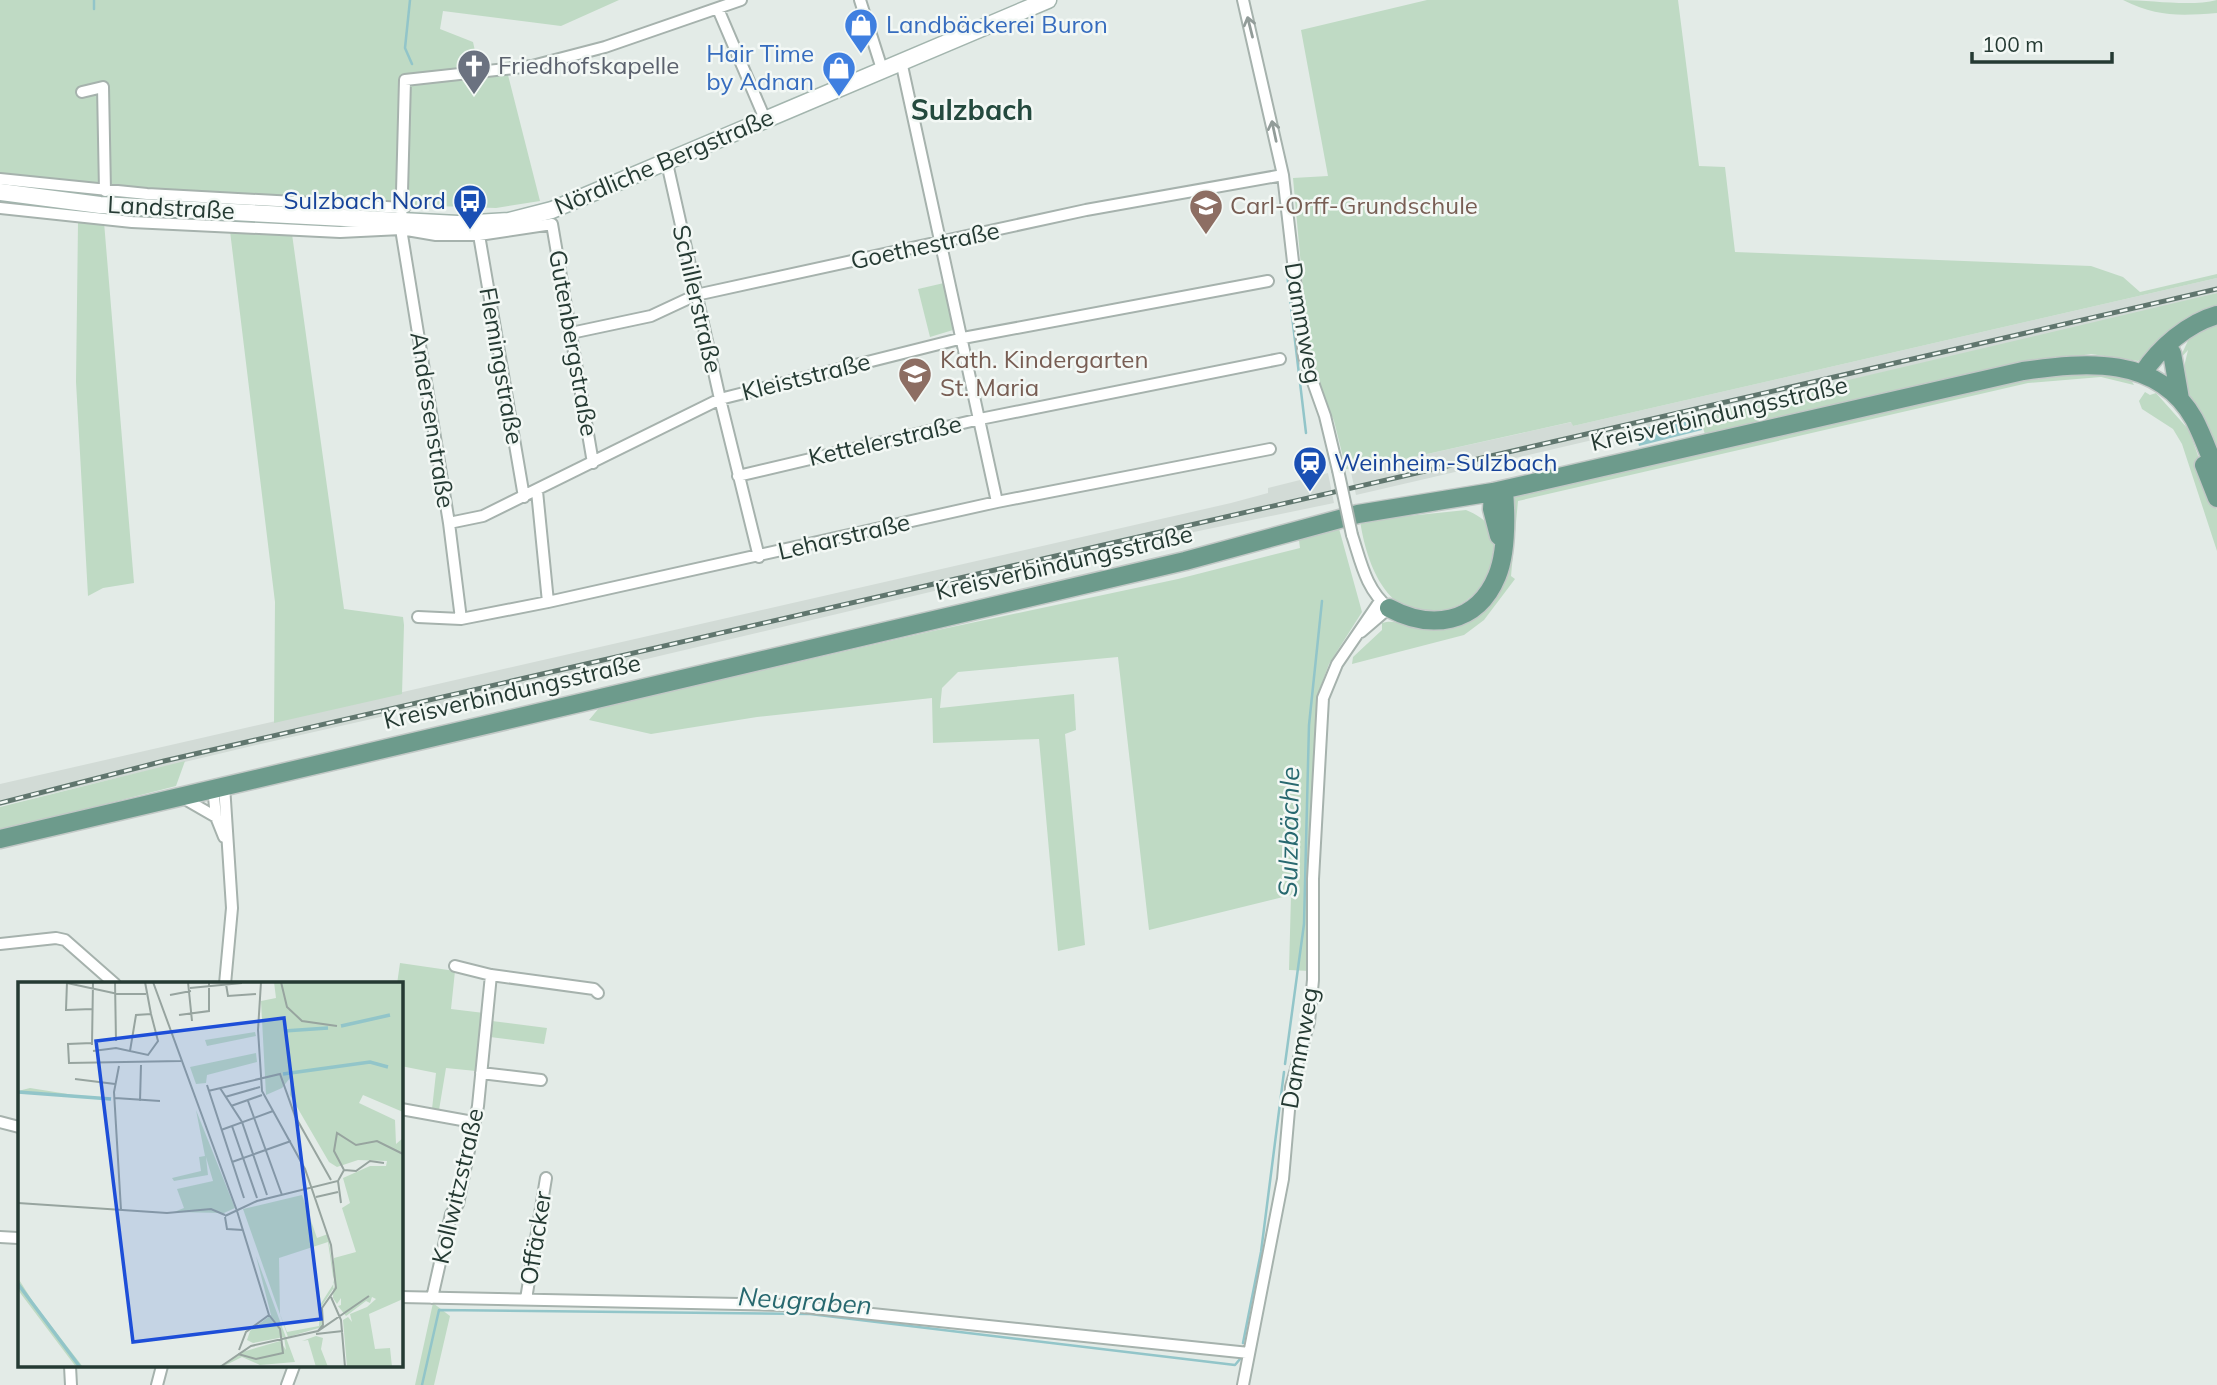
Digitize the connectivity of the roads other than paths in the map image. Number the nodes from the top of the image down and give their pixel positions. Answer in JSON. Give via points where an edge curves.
{"nodes":[{"id":1,"x":741,"y":0,"type":"edge"},
{"id":2,"x":860,"y":0,"type":"edge"},
{"id":3,"x":1048,"y":0,"type":"edge"},
{"id":4,"x":1243,"y":0,"type":"edge"},
{"id":5,"x":718,"y":9,"type":"junction"},
{"id":6,"x":901,"y":61,"type":"junction"},
{"id":7,"x":882,"y":69,"type":"junction"},
{"id":8,"x":82,"y":92,"type":"dead end"},
{"id":9,"x":765,"y":119,"type":"junction"},
{"id":10,"x":667,"y":163,"type":"junction"},
{"id":11,"x":1283,"y":175,"type":"junction"},
{"id":12,"x":0,"y":179,"type":"edge"},
{"id":13,"x":105,"y":191,"type":"junction"},
{"id":14,"x":0,"y":192,"type":"edge"},
{"id":15,"x":0,"y":208,"type":"edge"},
{"id":16,"x":343,"y":216,"type":"joint"},
{"id":17,"x":403,"y":219,"type":"junction"},
{"id":18,"x":479,"y":235,"type":"junction"},
{"id":19,"x":941,"y":243,"type":"junction"},
{"id":20,"x":1268,"y":281,"type":"dead end"},
{"id":21,"x":696,"y":295,"type":"junction"},
{"id":22,"x":2217,"y":315,"type":"edge"},
{"id":23,"x":571,"y":333,"type":"junction"},
{"id":24,"x":2182,"y":334,"type":"junction"},
{"id":25,"x":962,"y":338,"type":"junction"},
{"id":26,"x":2172,"y":354,"type":"junction"},
{"id":27,"x":1280,"y":359,"type":"dead end"},
{"id":28,"x":2143,"y":373,"type":"junction"},
{"id":29,"x":720,"y":399,"type":"junction"},
{"id":30,"x":2180,"y":400,"type":"junction"},
{"id":31,"x":980,"y":419,"type":"junction"},
{"id":32,"x":1270,"y":449,"type":"dead end"},
{"id":33,"x":593,"y":463,"type":"junction"},
{"id":34,"x":2217,"y":474,"type":"edge"},
{"id":35,"x":738,"y":476,"type":"junction"},
{"id":36,"x":537,"y":491,"type":"junction"},
{"id":37,"x":1499,"y":491,"type":"junction"},
{"id":38,"x":524,"y":497,"type":"junction"},
{"id":39,"x":1457,"y":498,"type":"junction"},
{"id":40,"x":2217,"y":498,"type":"edge"},
{"id":41,"x":997,"y":502,"type":"junction"},
{"id":42,"x":1493,"y":520,"type":"junction"},
{"id":43,"x":449,"y":523,"type":"junction"},
{"id":44,"x":1502,"y":547,"type":"junction"},
{"id":45,"x":759,"y":557,"type":"junction"},
{"id":46,"x":548,"y":602,"type":"junction"},
{"id":47,"x":1384,"y":605,"type":"junction"},
{"id":48,"x":418,"y":617,"type":"dead end"},
{"id":49,"x":461,"y":619,"type":"junction"},
{"id":50,"x":218,"y":786,"type":"junction"},
{"id":51,"x":177,"y":795,"type":"junction"},
{"id":52,"x":216,"y":817,"type":"junction"},
{"id":53,"x":0,"y":839,"type":"edge"},
{"id":54,"x":225,"y":839,"type":"junction"},
{"id":55,"x":0,"y":944,"type":"edge"},
{"id":56,"x":455,"y":966,"type":"dead end"},
{"id":57,"x":491,"y":975,"type":"junction"},
{"id":58,"x":112,"y":982,"type":"edge"},
{"id":59,"x":225,"y":982,"type":"edge"},
{"id":60,"x":598,"y":993,"type":"dead end"},
{"id":61,"x":481,"y":1073,"type":"junction"},
{"id":62,"x":541,"y":1080,"type":"dead end"},
{"id":63,"x":402,"y":1109,"type":"edge"},
{"id":64,"x":0,"y":1122,"type":"edge"},
{"id":65,"x":473,"y":1122,"type":"junction"},
{"id":66,"x":18,"y":1127,"type":"edge"},
{"id":67,"x":546,"y":1178,"type":"dead end"},
{"id":68,"x":0,"y":1237,"type":"edge"},
{"id":69,"x":18,"y":1238,"type":"edge"},
{"id":70,"x":402,"y":1297,"type":"edge"},
{"id":71,"x":432,"y":1298,"type":"junction"},
{"id":72,"x":526,"y":1299,"type":"junction"},
{"id":73,"x":1249,"y":1353,"type":"junction"},
{"id":74,"x":161,"y":1368,"type":"edge"},
{"id":75,"x":294,"y":1368,"type":"edge"},
{"id":76,"x":157,"y":1385,"type":"edge"},
{"id":77,"x":287,"y":1385,"type":"edge"},
{"id":78,"x":1244,"y":1385,"type":"edge"}],
"edges":[{"from":1,"to":5,"type":"street"},
{"from":2,"to":7,"type":"street"},
{"from":3,"to":6,"type":"main road","name":"Nördliche Bergstraße"},
{"from":11,"to":4,"type":"street","name":"Dammweg","one_way":true},
{"from":5,"to":9,"type":"street"},
{"from":5,"to":17,"type":"street","name":"Andersenstraße","via":[[532,66],[405,80]]},
{"from":6,"to":7,"type":"main road","name":"Nördliche Bergstraße"},
{"from":6,"to":19,"type":"street"},
{"from":7,"to":9,"type":"main road","name":"Nördliche Bergstraße"},
{"from":8,"to":13,"type":"street","via":[[103,87]]},
{"from":9,"to":10,"type":"main road","name":"Nördliche Bergstraße"},
{"from":10,"to":17,"type":"main road","name":"Nördliche Bergstraße","via":[[552,210],[509,221],[464,224]]},
{"from":10,"to":21,"type":"street","name":"Schillerstraße"},
{"from":11,"to":19,"type":"street","name":"Goethestraße","via":[[1094,209]]},
{"from":11,"to":47,"type":"street","name":"Dammweg","bridge":true,"via":[[1304,357],[1325,416],[1352,535],[1365,575]]},
{"from":12,"to":13,"type":"street"},
{"from":13,"to":17,"type":"street"},
{"from":14,"to":16,"type":"main road","name":"Landstraße","via":[[100,205]]},
{"from":15,"to":17,"type":"street","via":[[132,222],[340,232]]},
{"from":16,"to":17,"type":"main road","name":"Nördliche Bergstraße"},
{"from":17,"to":18,"type":"street","via":[[436,235]]},
{"from":17,"to":43,"type":"street","name":"Andersenstraße"},
{"from":18,"to":23,"type":"street","name":"Gutenbergstraße","via":[[552,224]]},
{"from":18,"to":38,"type":"street","name":"Flemingstraße"},
{"from":19,"to":21,"type":"street","name":"Goethestraße"},
{"from":19,"to":25,"type":"street"},
{"from":20,"to":25,"type":"street","name":"Kleiststraße"},
{"from":21,"to":23,"type":"street","name":"Goethestraße","via":[[651,316]]},
{"from":21,"to":29,"type":"street","name":"Schillerstraße"},
{"from":22,"to":24,"type":"main road"},
{"from":23,"to":33,"type":"street","name":"Gutenbergstraße"},
{"from":24,"to":26,"type":"main road"},
{"from":24,"to":28,"type":"main road","via":[[2160,351]]},
{"from":25,"to":29,"type":"street","name":"Kleiststraße"},
{"from":25,"to":31,"type":"street"},
{"from":26,"to":28,"type":"main road","via":[[2154,372]]},
{"from":26,"to":30,"type":"main road"},
{"from":27,"to":31,"type":"street","name":"Kettelerstraße"},
{"from":28,"to":30,"type":"main road"},
{"from":28,"to":37,"type":"main road","name":"Kreisverbindungsstraße","via":[[2098,363],[2023,371]]},
{"from":28,"to":40,"type":"main road","via":[[2184,416]]},
{"from":29,"to":33,"type":"street","name":"Kleiststraße"},
{"from":29,"to":35,"type":"street","name":"Schillerstraße"},
{"from":30,"to":34,"type":"main road","via":[[2193,417]]},
{"from":31,"to":35,"type":"street","name":"Kettelerstraße"},
{"from":31,"to":41,"type":"street"},
{"from":32,"to":41,"type":"street","name":"Leharstraße"},
{"from":33,"to":36,"type":"street","name":"Kleiststraße"},
{"from":35,"to":45,"type":"street","name":"Schillerstraße"},
{"from":36,"to":38,"type":"street","name":"Kleiststraße"},
{"from":36,"to":46,"type":"street"},
{"from":37,"to":39,"type":"main road","name":"Kreisverbindungsstraße"},
{"from":37,"to":42,"type":"main road"},
{"from":37,"to":44,"type":"main road"},
{"from":38,"to":43,"type":"street","name":"Kleiststraße","via":[[482,516]]},
{"from":39,"to":42,"type":"main road"},
{"from":39,"to":50,"type":"main road","name":"Kreisverbindungsstraße","via":[[1358,514],[1185,561]]},
{"from":41,"to":45,"type":"street","name":"Leharstraße"},
{"from":42,"to":44,"type":"main road"},
{"from":43,"to":49,"type":"street","name":"Andersenstraße"},
{"from":44,"to":47,"type":"main road","via":[[1498,575],[1485,596],[1455,618],[1430,622],[1406,617]]},
{"from":45,"to":46,"type":"street","name":"Leharstraße"},
{"from":46,"to":49,"type":"street","name":"Leharstraße"},
{"from":47,"to":73,"type":"street","name":"Dammweg","via":[[1331,674],[1321,711],[1309,1022],[1290,1087],[1283,1179]]},
{"from":48,"to":49,"type":"street","name":"Leharstraße"},
{"from":50,"to":51,"type":"main road","name":"Kreisverbindungsstraße"},
{"from":50,"to":52,"type":"street"},
{"from":50,"to":54,"type":"street"},
{"from":51,"to":52,"type":"street"},
{"from":51,"to":53,"type":"main road","name":"Kreisverbindungsstraße"},
{"from":52,"to":54,"type":"street"},
{"from":54,"to":59,"type":"street","via":[[231,874]]},
{"from":55,"to":58,"type":"street","via":[[65,940]]},
{"from":56,"to":57,"type":"street"},
{"from":57,"to":60,"type":"street"},
{"from":57,"to":61,"type":"street","name":"Kollwitzstraße"},
{"from":61,"to":62,"type":"street","name":"Kollwitzstraße"},
{"from":61,"to":65,"type":"street","name":"Kollwitzstraße"},
{"from":63,"to":65,"type":"street"},
{"from":64,"to":66,"type":"street"},
{"from":65,"to":71,"type":"street","name":"Kollwitzstraße","via":[[475,1134]]},
{"from":67,"to":72,"type":"street","name":"Offäcker"},
{"from":68,"to":69,"type":"street"},
{"from":70,"to":71,"type":"street"},
{"from":71,"to":72,"type":"street"},
{"from":72,"to":73,"type":"street","via":[[786,1305]]},
{"from":73,"to":78,"type":"street","name":"Dammweg"},
{"from":74,"to":76,"type":"street"},
{"from":75,"to":77,"type":"street"}]}
